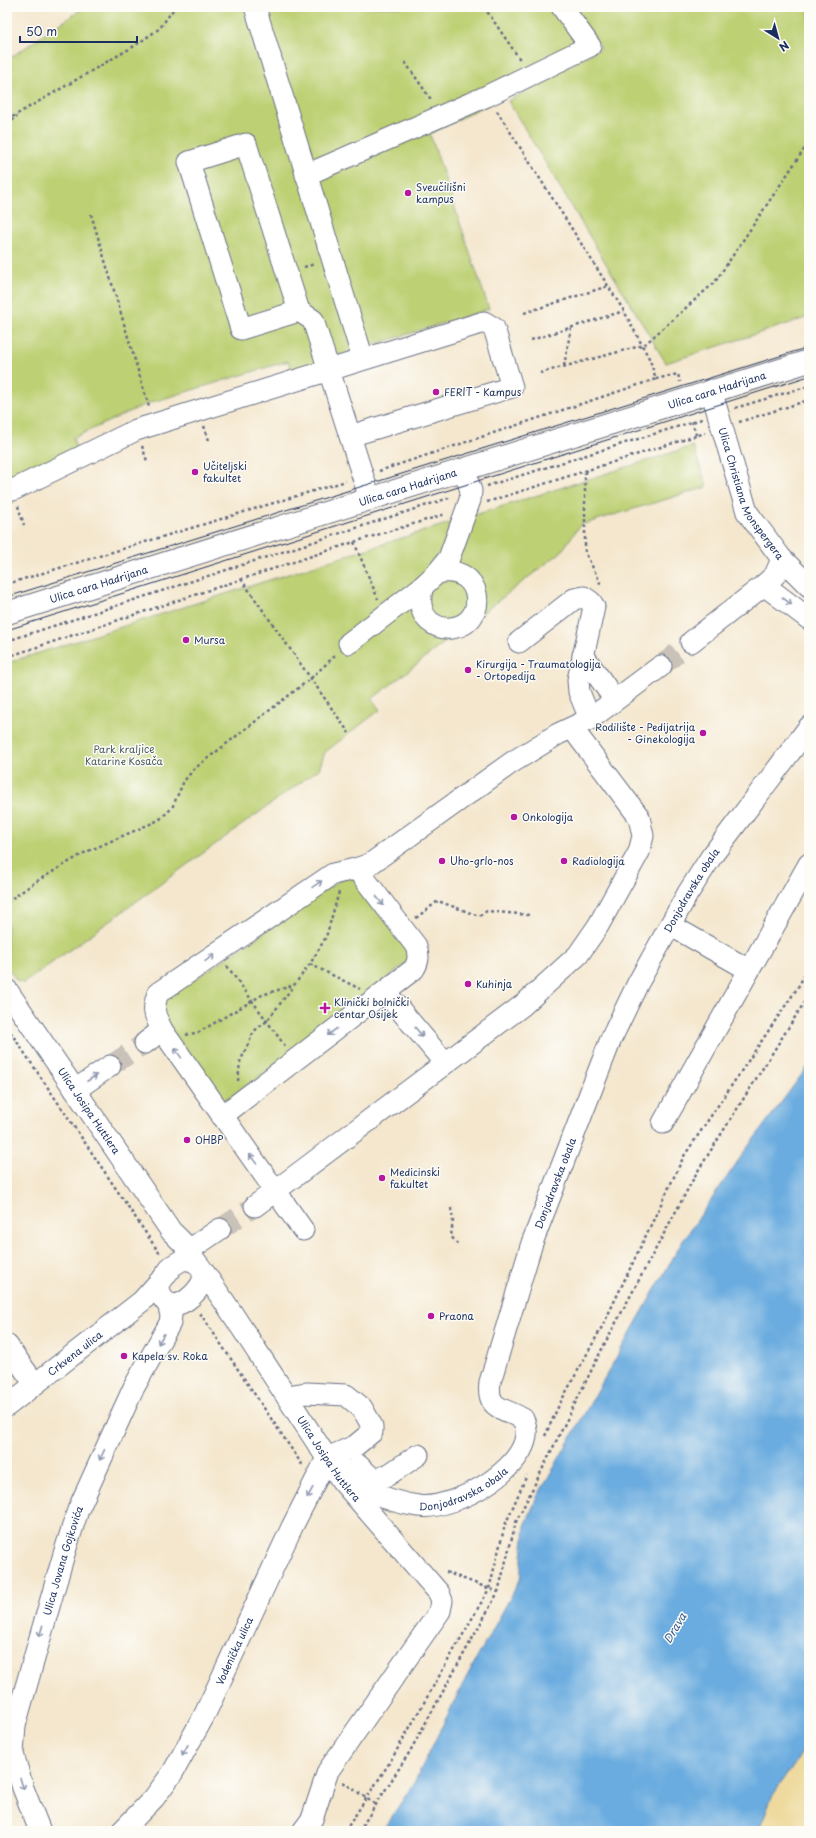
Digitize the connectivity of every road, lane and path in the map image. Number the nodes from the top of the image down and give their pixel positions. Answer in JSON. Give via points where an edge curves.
{"nodes":[{"id":1,"x":175,"y":7,"type":"edge"},
{"id":2,"x":255,"y":7,"type":"edge"},
{"id":3,"x":484,"y":7,"type":"edge"},
{"id":4,"x":562,"y":7,"type":"edge"},
{"id":5,"x":405,"y":62,"type":"dead end"},
{"id":6,"x":530,"y":74,"type":"junction"},
{"id":7,"x":487,"y":96,"type":"junction"},
{"id":8,"x":21,"y":112,"type":"junction"},
{"id":9,"x":441,"y":115,"type":"junction"},
{"id":10,"x":7,"y":120,"type":"edge"},
{"id":11,"x":7,"y":125,"type":"edge"},
{"id":12,"x":809,"y":142,"type":"edge"},
{"id":13,"x":306,"y":175,"type":"junction"},
{"id":14,"x":91,"y":214,"type":"dead end"},
{"id":15,"x":332,"y":258,"type":"junction"},
{"id":16,"x":286,"y":272,"type":"junction"},
{"id":17,"x":608,"y":286,"type":"junction"},
{"id":18,"x":299,"y":311,"type":"junction"},
{"id":19,"x":624,"y":311,"type":"junction"},
{"id":20,"x":524,"y":313,"type":"dead end"},
{"id":21,"x":572,"y":328,"type":"junction"},
{"id":22,"x":531,"y":340,"type":"dead end"},
{"id":23,"x":644,"y":345,"type":"junction"},
{"id":24,"x":363,"y":359,"type":"junction"},
{"id":25,"x":809,"y":361,"type":"edge"},
{"id":26,"x":564,"y":366,"type":"junction"},
{"id":27,"x":328,"y":369,"type":"junction"},
{"id":28,"x":540,"y":374,"type":"dead end"},
{"id":29,"x":656,"y":379,"type":"junction"},
{"id":30,"x":809,"y":386,"type":"edge"},
{"id":31,"x":711,"y":390,"type":"junction"},
{"id":32,"x":685,"y":399,"type":"junction"},
{"id":33,"x":809,"y":400,"type":"edge"},
{"id":34,"x":720,"y":421,"type":"junction"},
{"id":35,"x":692,"y":422,"type":"junction"},
{"id":36,"x":155,"y":425,"type":"junction"},
{"id":37,"x":696,"y":435,"type":"junction"},
{"id":38,"x":350,"y":436,"type":"junction"},
{"id":39,"x":464,"y":469,"type":"junction"},
{"id":40,"x":585,"y":471,"type":"junction"},
{"id":41,"x":363,"y":476,"type":"junction"},
{"id":42,"x":7,"y":490,"type":"edge"},
{"id":43,"x":370,"y":499,"type":"junction"},
{"id":44,"x":469,"y":500,"type":"junction"},
{"id":45,"x":354,"y":542,"type":"junction"},
{"id":46,"x":782,"y":559,"type":"junction"},
{"id":47,"x":241,"y":579,"type":"junction"},
{"id":48,"x":7,"y":584,"type":"edge"},
{"id":49,"x":764,"y":585,"type":"junction"},
{"id":50,"x":809,"y":586,"type":"edge"},
{"id":51,"x":591,"y":602,"type":"junction"},
{"id":52,"x":7,"y":613,"type":"edge"},
{"id":53,"x":385,"y":616,"type":"junction"},
{"id":54,"x":809,"y":619,"type":"edge"},
{"id":55,"x":7,"y":641,"type":"edge"},
{"id":56,"x":519,"y":642,"type":"dead end"},
{"id":57,"x":691,"y":642,"type":"tunnel mouth"},
{"id":58,"x":349,"y":643,"type":"joint"},
{"id":59,"x":583,"y":655,"type":"junction"},
{"id":60,"x":7,"y":657,"type":"edge"},
{"id":61,"x":661,"y":666,"type":"tunnel mouth"},
{"id":62,"x":310,"y":679,"type":"junction"},
{"id":63,"x":615,"y":700,"type":"junction"},
{"id":64,"x":581,"y":723,"type":"junction"},
{"id":65,"x":809,"y":727,"type":"edge"},
{"id":66,"x":349,"y":733,"type":"dead end"},
{"id":67,"x":809,"y":864,"type":"edge"},
{"id":68,"x":351,"y":870,"type":"junction"},
{"id":69,"x":7,"y":902,"type":"edge"},
{"id":70,"x":529,"y":915,"type":"dead end"},
{"id":71,"x":670,"y":925,"type":"junction"},
{"id":72,"x":402,"y":928,"type":"junction"},
{"id":73,"x":217,"y":953,"type":"junction"},
{"id":74,"x":310,"y":964,"type":"junction"},
{"id":75,"x":809,"y":966,"type":"edge"},
{"id":76,"x":749,"y":970,"type":"junction"},
{"id":77,"x":292,"y":986,"type":"junction"},
{"id":78,"x":7,"y":990,"type":"edge"},
{"id":79,"x":381,"y":994,"type":"junction"},
{"id":80,"x":809,"y":995,"type":"edge"},
{"id":81,"x":252,"y":1001,"type":"junction"},
{"id":82,"x":266,"y":1021,"type":"junction"},
{"id":83,"x":7,"y":1027,"type":"edge"},
{"id":84,"x":165,"y":1035,"type":"junction"},
{"id":85,"x":145,"y":1043,"type":"tunnel mouth"},
{"id":86,"x":296,"y":1060,"type":"junction"},
{"id":87,"x":445,"y":1063,"type":"junction"},
{"id":88,"x":110,"y":1066,"type":"tunnel mouth"},
{"id":89,"x":74,"y":1090,"type":"junction"},
{"id":90,"x":228,"y":1112,"type":"junction"},
{"id":91,"x":663,"y":1123,"type":"dead end"},
{"id":92,"x":276,"y":1191,"type":"junction"},
{"id":93,"x":255,"y":1206,"type":"tunnel mouth"},
{"id":94,"x":451,"y":1208,"type":"dead end"},
{"id":95,"x":220,"y":1229,"type":"tunnel mouth"},
{"id":96,"x":303,"y":1230,"type":"dead end"},
{"id":97,"x":171,"y":1231,"type":"junction"},
{"id":98,"x":458,"y":1245,"type":"dead end"},
{"id":99,"x":196,"y":1262,"type":"junction"},
{"id":100,"x":167,"y":1284,"type":"junction"},
{"id":101,"x":190,"y":1296,"type":"junction"},
{"id":102,"x":228,"y":1306,"type":"junction"},
{"id":103,"x":7,"y":1345,"type":"edge"},
{"id":104,"x":34,"y":1384,"type":"junction"},
{"id":105,"x":287,"y":1396,"type":"junction"},
{"id":106,"x":7,"y":1406,"type":"edge"},
{"id":107,"x":544,"y":1438,"type":"dead end"},
{"id":108,"x":336,"y":1454,"type":"junction"},
{"id":109,"x":418,"y":1455,"type":"dead end"},
{"id":110,"x":528,"y":1472,"type":"dead end"},
{"id":111,"x":315,"y":1484,"type":"junction"},
{"id":112,"x":443,"y":1570,"type":"dead end"},
{"id":113,"x":489,"y":1589,"type":"junction"},
{"id":114,"x":498,"y":1592,"type":"junction"},
{"id":115,"x":10,"y":1743,"type":"edge"},
{"id":116,"x":347,"y":1785,"type":"dead end"},
{"id":117,"x":367,"y":1799,"type":"junction"},
{"id":118,"x":376,"y":1806,"type":"junction"},
{"id":119,"x":40,"y":1831,"type":"edge"},
{"id":120,"x":122,"y":1831,"type":"edge"},
{"id":121,"x":303,"y":1831,"type":"edge"},
{"id":122,"x":345,"y":1831,"type":"edge"},
{"id":123,"x":359,"y":1831,"type":"edge"}],
"edges":[{"from":1,"to":8,"type":"path","via":[[160,28],[136,45]]},
{"from":2,"to":13,"type":"street"},
{"from":3,"to":6,"type":"path"},
{"from":4,"to":6,"type":"street","via":[[590,46]]},
{"from":5,"to":9,"type":"path"},
{"from":6,"to":7,"type":"street"},
{"from":7,"to":9,"type":"street"},
{"from":7,"to":17,"type":"path"},
{"from":8,"to":10,"type":"path"},
{"from":8,"to":11,"type":"path"},
{"from":9,"to":13,"type":"street"},
{"from":12,"to":23,"type":"path","via":[[715,282]]},
{"from":13,"to":15,"type":"street"},
{"from":14,"to":36,"type":"path"},
{"from":15,"to":16,"type":"path"},
{"from":15,"to":24,"type":"street"},
{"from":16,"to":18,"type":"street"},
{"from":16,"to":18,"type":"street","via":[[246,144],[189,162],[242,329]]},
{"from":17,"to":19,"type":"path"},
{"from":17,"to":20,"type":"path"},
{"from":18,"to":27,"type":"street","via":[[313,320]]},
{"from":19,"to":21,"type":"path"},
{"from":19,"to":23,"type":"path"},
{"from":21,"to":22,"type":"path"},
{"from":21,"to":26,"type":"path"},
{"from":23,"to":26,"type":"path"},
{"from":23,"to":29,"type":"path"},
{"from":24,"to":27,"type":"street"},
{"from":24,"to":38,"type":"street","via":[[484,322],[494,328],[512,387]]},
{"from":25,"to":31,"type":"main road","name":"Ulica cara Hadrijana"},
{"from":26,"to":28,"type":"path"},
{"from":27,"to":36,"type":"street"},
{"from":27,"to":38,"type":"street"},
{"from":29,"to":32,"type":"path","via":[[678,374]]},
{"from":29,"to":41,"type":"path"},
{"from":30,"to":34,"type":"path"},
{"from":31,"to":32,"type":"main road","name":"Ulica cara Hadrijana"},
{"from":31,"to":34,"type":"street","name":"Ulica Christiana Monspergera"},
{"from":32,"to":35,"type":"path"},
{"from":32,"to":39,"type":"main road","name":"Ulica cara Hadrijana"},
{"from":33,"to":34,"type":"path"},
{"from":34,"to":35,"type":"path"},
{"from":34,"to":37,"type":"path"},
{"from":34,"to":46,"type":"street","name":"Ulica Christiana Monspergera","via":[[747,512]]},
{"from":35,"to":37,"type":"path"},
{"from":35,"to":44,"type":"path"},
{"from":36,"to":42,"type":"street","via":[[136,430],[13,490]]},
{"from":37,"to":40,"type":"path"},
{"from":38,"to":41,"type":"street"},
{"from":39,"to":43,"type":"main road","name":"Ulica cara Hadrijana"},
{"from":39,"to":44,"type":"street"},
{"from":40,"to":44,"type":"path"},
{"from":40,"to":51,"type":"path","via":[[585,552],[600,582]]},
{"from":41,"to":43,"type":"street"},
{"from":41,"to":48,"type":"path"},
{"from":43,"to":52,"type":"main road","name":"Ulica cara Hadrijana"},
{"from":44,"to":45,"type":"path"},
{"from":44,"to":53,"type":"street","via":[[449,558],[430,580]]},
{"from":44,"to":55,"type":"path"},
{"from":45,"to":47,"type":"path"},
{"from":45,"to":53,"type":"path"},
{"from":46,"to":49,"type":"street","via":[[775,574]]},
{"from":46,"to":50,"type":"street","name":"Ulica Christiana Monspergera"},
{"from":47,"to":60,"type":"path"},
{"from":47,"to":62,"type":"path"},
{"from":49,"to":54,"type":"street","one_way":true},
{"from":49,"to":57,"type":"street"},
{"from":51,"to":56,"type":"street","via":[[584,597],[574,599]]},
{"from":51,"to":59,"type":"street","via":[[594,607]]},
{"from":53,"to":58,"type":"street"},
{"from":58,"to":62,"type":"path"},
{"from":59,"to":63,"type":"street"},
{"from":59,"to":64,"type":"street","via":[[578,680]]},
{"from":61,"to":63,"type":"street"},
{"from":62,"to":66,"type":"path"},
{"from":62,"to":69,"type":"path","via":[[194,769],[184,781],[172,808],[159,820],[84,854],[37,880]]},
{"from":63,"to":64,"type":"street"},
{"from":64,"to":68,"type":"street","via":[[511,763],[373,862]]},
{"from":64,"to":87,"type":"street","via":[[639,817],[643,836],[639,852],[598,926],[578,955],[523,1005]]},
{"from":65,"to":71,"type":"street","name":"Donjodravska obala","via":[[711,857]]},
{"from":67,"to":76,"type":"street"},
{"from":68,"to":72,"type":"street","one_way":true},
{"from":73,"to":68,"type":"street","one_way":true,"via":[[333,874]]},
{"from":68,"to":74,"type":"path","via":[[326,937]]},
{"from":70,"to":72,"type":"path","via":[[487,911],[479,916],[438,901]]},
{"from":71,"to":76,"type":"street"},
{"from":71,"to":108,"type":"street","name":"Donjodravska obala","via":[[638,983],[608,1046],[532,1243],[490,1382],[488,1394],[493,1403],[500,1410],[523,1419],[526,1426],[524,1441],[517,1456],[508,1469],[492,1482],[460,1498],[442,1504],[419,1507],[377,1494]]},
{"from":72,"to":79,"type":"street","via":[[416,946],[418,963],[414,969]]},
{"from":73,"to":81,"type":"path"},
{"from":84,"to":73,"type":"street","one_way":true,"via":[[155,1015],[154,1006],[158,993]]},
{"from":74,"to":77,"type":"path"},
{"from":74,"to":79,"type":"path"},
{"from":75,"to":107,"type":"path","via":[[794,993],[684,1156],[604,1323]]},
{"from":76,"to":91,"type":"street"},
{"from":77,"to":81,"type":"path","via":[[262,995]]},
{"from":77,"to":82,"type":"path"},
{"from":78,"to":89,"type":"street","name":"Ulica Josipa Huttlera"},
{"from":79,"to":86,"type":"street","one_way":true},
{"from":79,"to":87,"type":"street","one_way":true},
{"from":80,"to":114,"type":"path","via":[[696,1174],[604,1345],[516,1522]]},
{"from":81,"to":82,"type":"path"},
{"from":81,"to":84,"type":"path","via":[[199,1032]]},
{"from":82,"to":86,"type":"path"},
{"from":82,"to":90,"type":"path","via":[[254,1031],[240,1062]]},
{"from":83,"to":100,"type":"path"},
{"from":84,"to":85,"type":"street"},
{"from":90,"to":84,"type":"street","one_way":true},
{"from":86,"to":90,"type":"street"},
{"from":87,"to":92,"type":"street"},
{"from":89,"to":88,"type":"street","one_way":true},
{"from":89,"to":97,"type":"street","name":"Ulica Josipa Huttlera"},
{"from":92,"to":90,"type":"street","one_way":true},
{"from":92,"to":93,"type":"street"},
{"from":92,"to":96,"type":"street"},
{"from":94,"to":98,"type":"path","via":[[451,1236]]},
{"from":95,"to":99,"type":"street"},
{"from":97,"to":99,"type":"street","name":"Ulica Josipa Huttlera"},
{"from":97,"to":100,"type":"street","name":"Ulica Josipa Huttlera","via":[[176,1253]]},
{"from":99,"to":100,"type":"street","via":[[182,1260]]},
{"from":99,"to":101,"type":"street","via":[[203,1282]]},
{"from":99,"to":102,"type":"street","name":"Ulica Josipa Huttlera"},
{"from":100,"to":101,"type":"street","via":[[178,1305]]},
{"from":100,"to":104,"type":"street","name":"Crkvena ulica"},
{"from":100,"to":115,"type":"street","name":"Ulica Jovana Gojkovića","one_way":true,"via":[[170,1323],[134,1387],[78,1510]]},
{"from":101,"to":102,"type":"street","name":"Ulica Josipa Huttlera","via":[[202,1293],[211,1295]]},
{"from":101,"to":111,"type":"path"},
{"from":102,"to":105,"type":"street","name":"Ulica Josipa Huttlera"},
{"from":103,"to":104,"type":"street"},
{"from":104,"to":106,"type":"street","name":"Crkvena ulica"},
{"from":105,"to":108,"type":"street","name":"Ulica Josipa Huttlera"},
{"from":105,"to":108,"type":"street","via":[[306,1393],[346,1396],[362,1408],[372,1426],[372,1432],[355,1446]]},
{"from":108,"to":109,"type":"street","via":[[374,1480],[388,1475]]},
{"from":108,"to":111,"type":"street","name":"Vodenička ulica"},
{"from":108,"to":121,"type":"street","name":"Ulica Josipa Huttlera","via":[[342,1481],[439,1593],[442,1601],[440,1611],[328,1771],[312,1819]]},
{"from":110,"to":113,"type":"path","via":[[505,1525]]},
{"from":111,"to":120,"type":"street","name":"Vodenička ulica","one_way":true,"via":[[292,1527],[204,1716],[176,1766],[154,1798]]},
{"from":112,"to":113,"type":"path"},
{"from":113,"to":114,"type":"path"},
{"from":113,"to":117,"type":"path"},
{"from":114,"to":118,"type":"path","via":[[409,1753]]},
{"from":115,"to":119,"type":"street","name":"Ulica Jovana Gojkovića","one_way":true,"via":[[23,1788]]},
{"from":116,"to":117,"type":"path"},
{"from":117,"to":118,"type":"path"},
{"from":117,"to":122,"type":"path"},
{"from":118,"to":123,"type":"path"}]}
